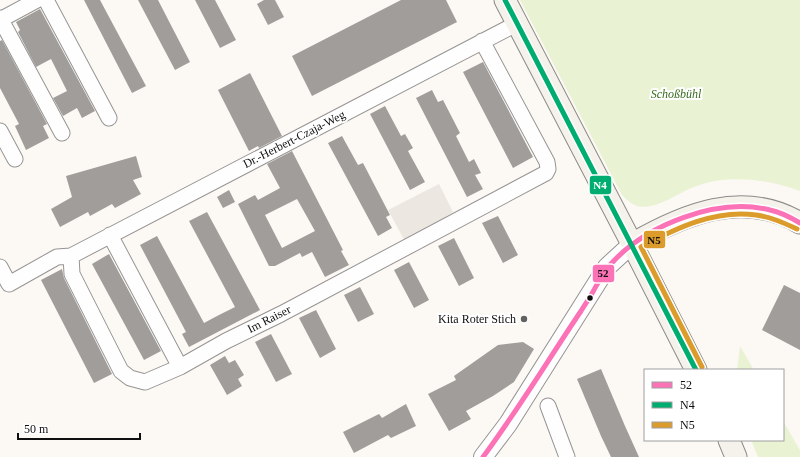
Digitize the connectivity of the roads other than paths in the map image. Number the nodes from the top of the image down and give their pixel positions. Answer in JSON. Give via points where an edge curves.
{"nodes":[{"id":1,"x":37,"y":0,"type":"edge"},
{"id":2,"x":46,"y":0,"type":"edge"},
{"id":3,"x":505,"y":0,"type":"edge"},
{"id":4,"x":0,"y":19,"type":"edge"},
{"id":5,"x":518,"y":23,"type":"junction"},
{"id":6,"x":482,"y":41,"type":"junction"},
{"id":7,"x":109,"y":118,"type":"dead end"},
{"id":8,"x":0,"y":131,"type":"edge"},
{"id":9,"x":62,"y":133,"type":"dead end"},
{"id":10,"x":15,"y":159,"type":"dead end"},
{"id":11,"x":800,"y":223,"type":"edge"},
{"id":12,"x":110,"y":235,"type":"junction"},
{"id":13,"x":632,"y":244,"type":"junction"},
{"id":14,"x":71,"y":256,"type":"junction"},
{"id":15,"x":0,"y":267,"type":"edge"},
{"id":16,"x":180,"y":367,"type":"junction"},
{"id":17,"x":695,"y":369,"type":"edge"},
{"id":18,"x":548,"y":406,"type":"dead end"},
{"id":19,"x":729,"y":441,"type":"edge"},
{"id":20,"x":483,"y":457,"type":"edge"},
{"id":21,"x":567,"y":457,"type":"edge"},
{"id":22,"x":736,"y":457,"type":"edge"}],
"edges":[{"from":1,"to":4,"type":"street"},
{"from":2,"to":7,"type":"street"},
{"from":3,"to":5,"type":"main road"},
{"from":4,"to":9,"type":"street"},
{"from":5,"to":6,"type":"street","name":"Dr.-Herbert-Czaja-Weg"},
{"from":5,"to":13,"type":"main road"},
{"from":6,"to":12,"type":"street","name":"Dr.-Herbert-Czaja-Weg"},
{"from":6,"to":16,"type":"street","name":"Im Raiser","via":[[547,162],[546,173]]},
{"from":8,"to":10,"type":"street"},
{"from":11,"to":13,"type":"main road","via":[[768,209],[733,207],[710,210],[680,220]]},
{"from":12,"to":14,"type":"street","name":"Dr.-Herbert-Czaja-Weg"},
{"from":12,"to":16,"type":"street"},
{"from":13,"to":17,"type":"main road"},
{"from":13,"to":20,"type":"street","via":[[608,267],[508,424]]},
{"from":14,"to":15,"type":"street","name":"Dr.-Herbert-Czaja-Weg","via":[[57,257],[9,284]]},
{"from":14,"to":16,"type":"street","name":"Im Raiser","via":[[72,274],[121,371],[130,378],[145,382]]},
{"from":18,"to":21,"type":"street"},
{"from":19,"to":22,"type":"main road"}]}
